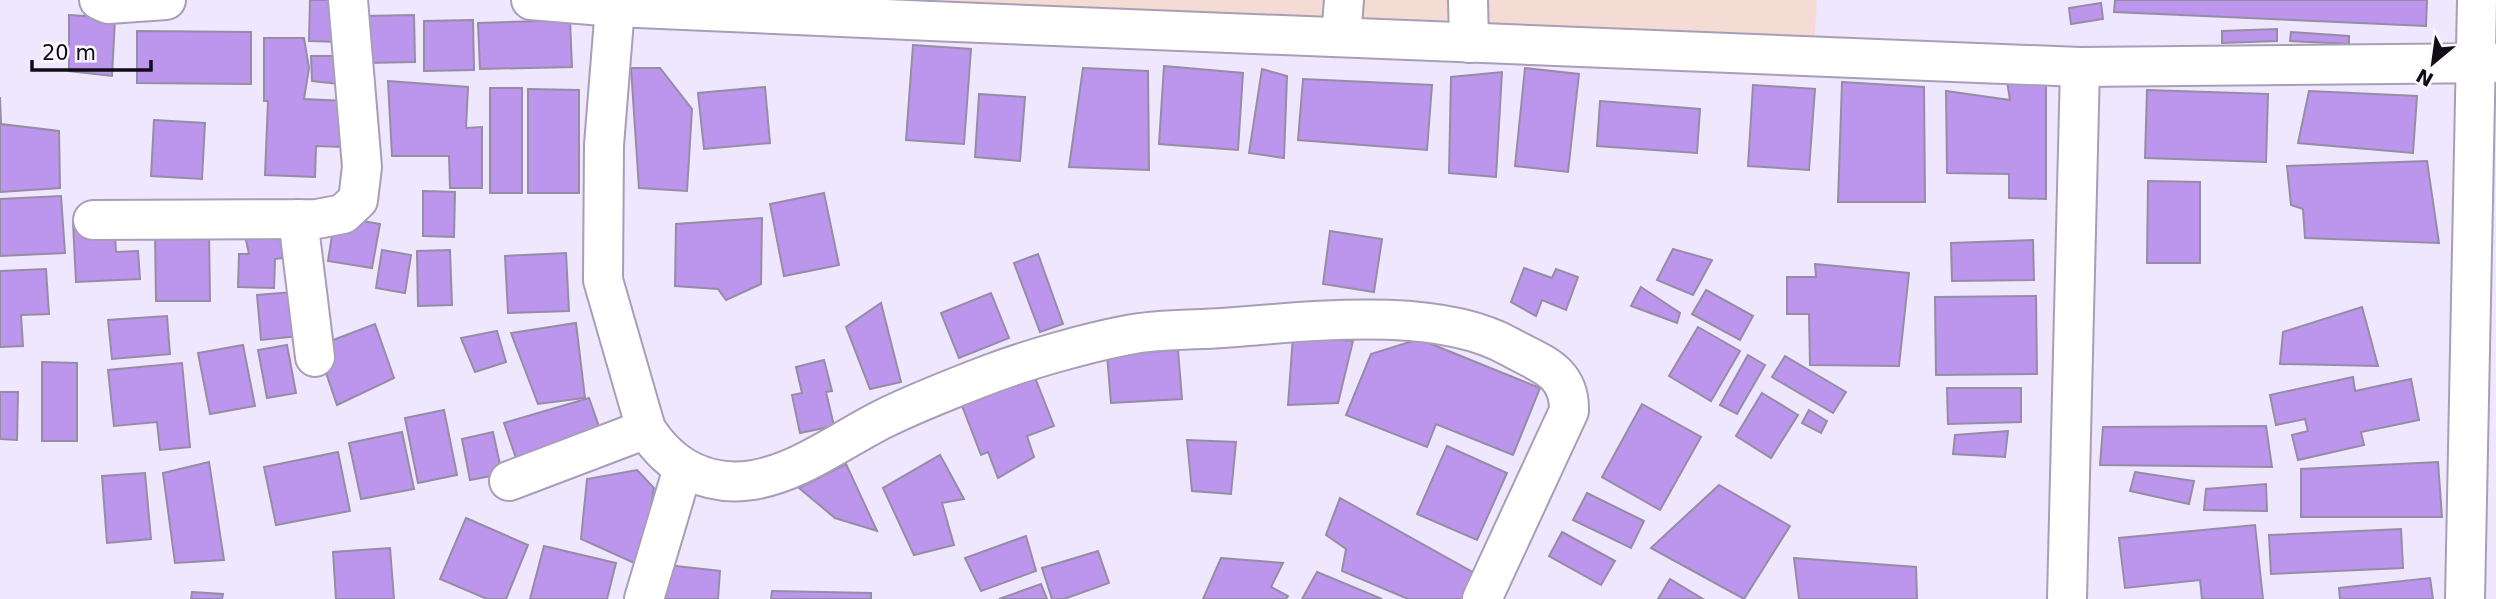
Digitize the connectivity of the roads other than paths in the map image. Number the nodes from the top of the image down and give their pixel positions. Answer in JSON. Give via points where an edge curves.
{"nodes":[{"id":1,"x":99,"y":0,"type":"edge"},
{"id":2,"x":166,"y":0,"type":"edge"},
{"id":3,"x":348,"y":0,"type":"edge"},
{"id":4,"x":531,"y":0,"type":"edge"},
{"id":5,"x":1343,"y":0,"type":"edge"},
{"id":6,"x":1468,"y":0,"type":"edge"},
{"id":7,"x":2477,"y":0,"type":"edge"},
{"id":8,"x":615,"y":7,"type":"junction"},
{"id":9,"x":930,"y":10,"type":"edge"},
{"id":10,"x":1341,"y":37,"type":"junction"},
{"id":11,"x":1469,"y":43,"type":"junction"},
{"id":12,"x":2485,"y":63,"type":"edge"},
{"id":13,"x":2080,"y":67,"type":"junction"},
{"id":14,"x":298,"y":219,"type":"junction"},
{"id":15,"x":93,"y":220,"type":"dead end"},
{"id":16,"x":315,"y":356,"type":"dead end"},
{"id":17,"x":646,"y":429,"type":"junction"},
{"id":18,"x":683,"y":468,"type":"junction"},
{"id":19,"x":509,"y":481,"type":"dead end"},
{"id":20,"x":644,"y":599,"type":"edge"},
{"id":21,"x":1482,"y":599,"type":"edge"},
{"id":22,"x":2067,"y":599,"type":"edge"},
{"id":23,"x":2465,"y":599,"type":"edge"}],
"edges":[{"from":1,"to":2,"type":"street","via":[[108,4]]},
{"from":3,"to":14,"type":"street","via":[[362,167],[358,200],[343,214]]},
{"from":4,"to":8,"type":"street"},
{"from":5,"to":10,"type":"street"},
{"from":6,"to":11,"type":"street"},
{"from":7,"to":12,"type":"street"},
{"from":8,"to":9,"type":"street"},
{"from":8,"to":17,"type":"street","via":[[604,145],[603,280]]},
{"from":9,"to":10,"type":"street"},
{"from":10,"to":11,"type":"street"},
{"from":11,"to":13,"type":"street"},
{"from":12,"to":13,"type":"street"},
{"from":12,"to":23,"type":"street"},
{"from":13,"to":22,"type":"street"},
{"from":14,"to":15,"type":"street"},
{"from":14,"to":16,"type":"street"},
{"from":17,"to":18,"type":"street","via":[[657,446]]},
{"from":17,"to":19,"type":"street"},
{"from":18,"to":20,"type":"street"},
{"from":18,"to":21,"type":"street","via":[[718,481],[754,480],[803,463],[884,418],[992,373],[1129,335],[1404,319],[1499,341],[1561,377],[1570,392],[1569,411]]}]}
